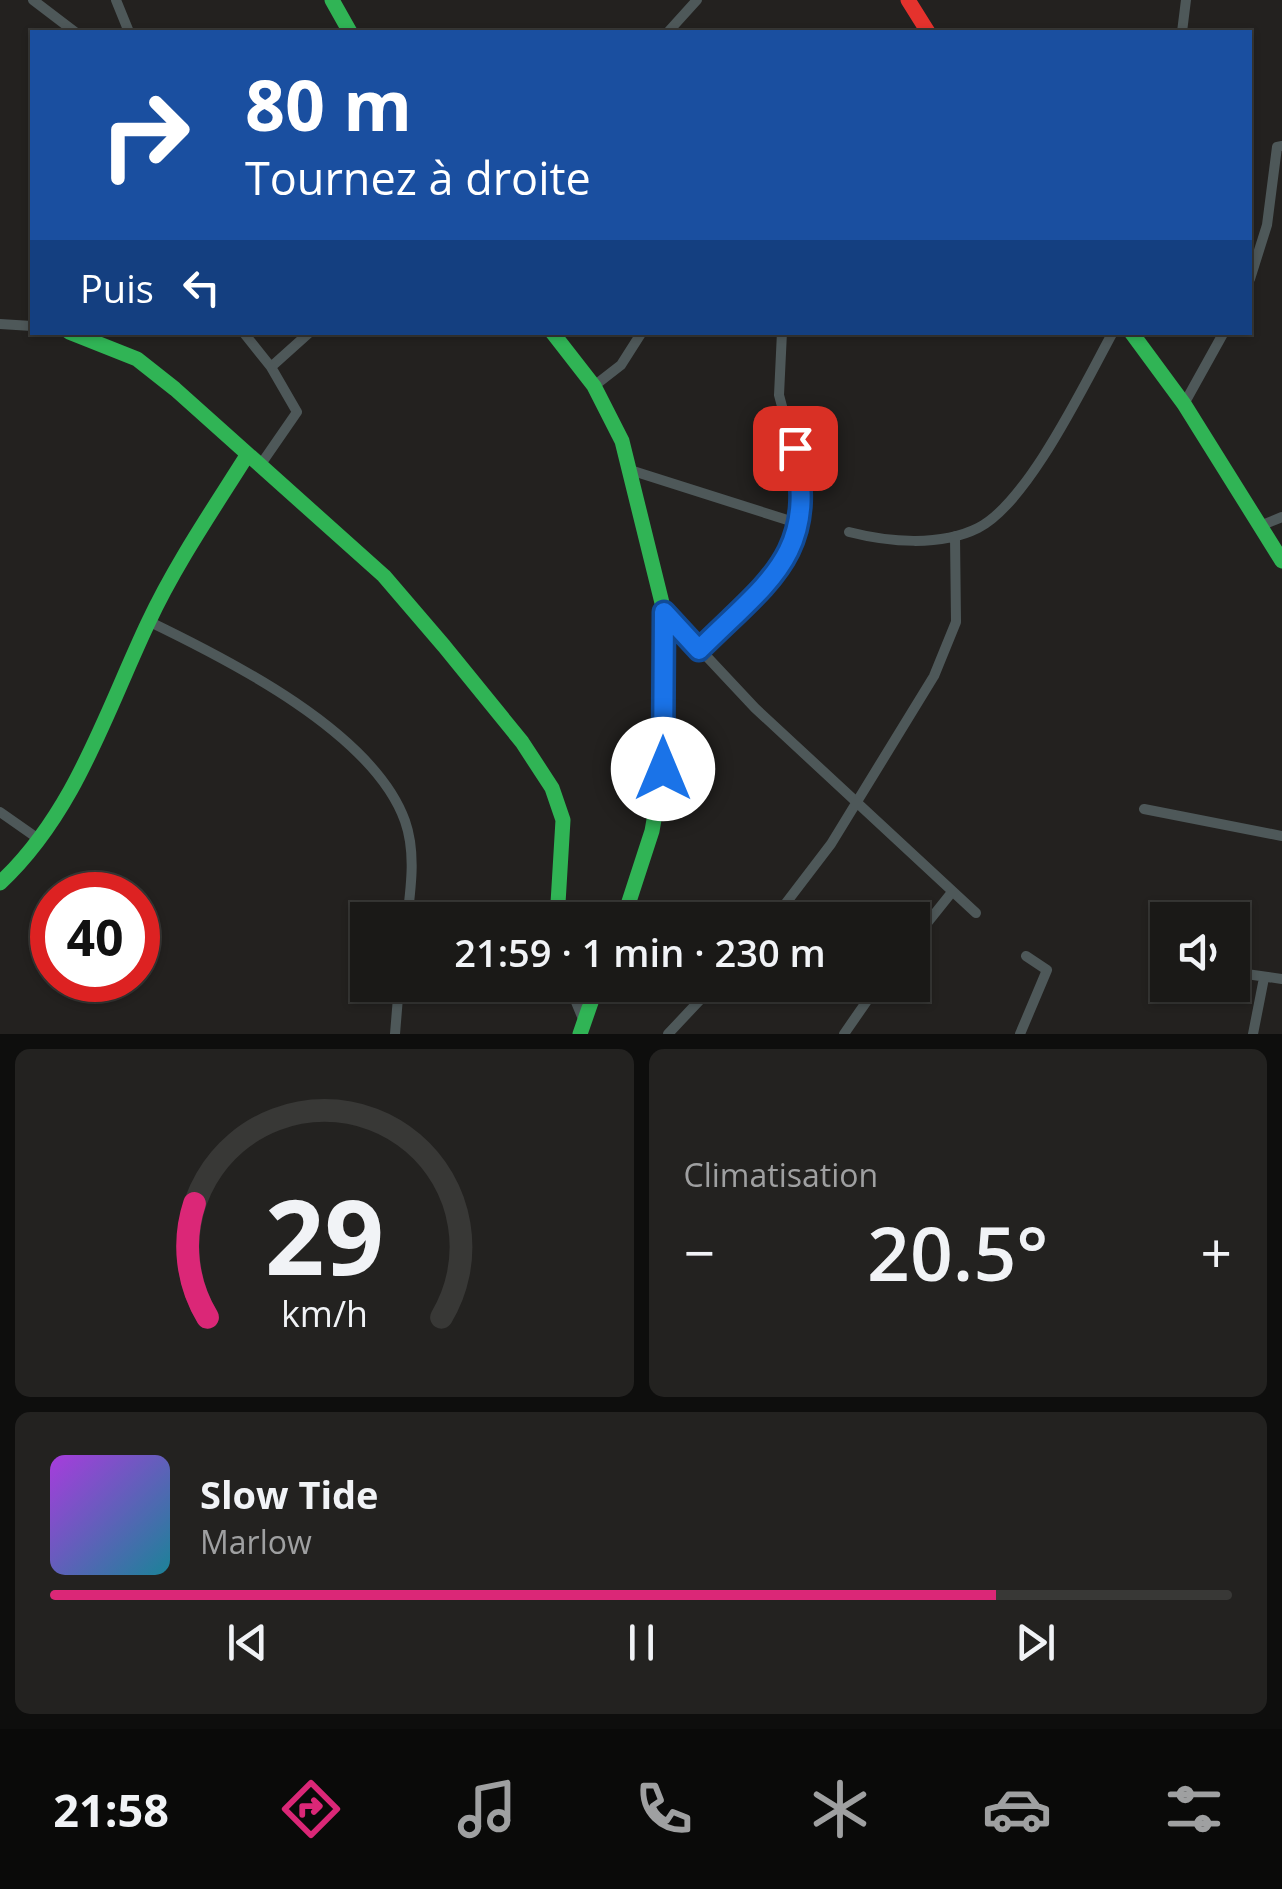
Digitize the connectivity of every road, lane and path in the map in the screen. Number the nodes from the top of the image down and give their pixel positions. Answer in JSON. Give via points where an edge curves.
{"nodes":[{"id":1,"x":33,"y":0,"type":"edge"},
{"id":2,"x":116,"y":0,"type":"edge"},
{"id":3,"x":332,"y":0,"type":"edge"},
{"id":4,"x":696,"y":0,"type":"edge"},
{"id":5,"x":908,"y":0,"type":"edge"},
{"id":6,"x":1186,"y":0,"type":"edge"},
{"id":7,"x":72,"y":30,"type":"edge"},
{"id":8,"x":128,"y":30,"type":"edge"},
{"id":9,"x":349,"y":30,"type":"edge"},
{"id":10,"x":670,"y":30,"type":"edge"},
{"id":11,"x":927,"y":30,"type":"edge"},
{"id":12,"x":1182,"y":30,"type":"edge"},
{"id":13,"x":1282,"y":146,"type":"edge"},
{"id":14,"x":1252,"y":273,"type":"edge"},
{"id":15,"x":0,"y":324,"type":"edge"},
{"id":16,"x":30,"y":326,"type":"edge"},
{"id":17,"x":77,"y":335,"type":"edge"},
{"id":18,"x":245,"y":335,"type":"edge"},
{"id":19,"x":307,"y":335,"type":"edge"},
{"id":20,"x":554,"y":335,"type":"edge"},
{"id":21,"x":640,"y":335,"type":"edge"},
{"id":22,"x":782,"y":335,"type":"edge"},
{"id":23,"x":1111,"y":335,"type":"edge"},
{"id":24,"x":1134,"y":335,"type":"edge"},
{"id":25,"x":1222,"y":335,"type":"edge"},
{"id":26,"x":271,"y":367,"type":"junction"},
{"id":27,"x":594,"y":386,"type":"junction"},
{"id":28,"x":1184,"y":404,"type":"junction"},
{"id":29,"x":252,"y":462,"type":"junction"},
{"id":30,"x":630,"y":470,"type":"junction"},
{"id":31,"x":1282,"y":518,"type":"edge"},
{"id":32,"x":800,"y":524,"type":"junction"},
{"id":33,"x":1260,"y":526,"type":"junction"},
{"id":34,"x":849,"y":532,"type":"dead end"},
{"id":35,"x":956,"y":536,"type":"junction"},
{"id":36,"x":1282,"y":562,"type":"edge"},
{"id":37,"x":664,"y":612,"type":"junction"},
{"id":38,"x":148,"y":621,"type":"junction"},
{"id":39,"x":699,"y":650,"type":"junction"},
{"id":40,"x":856,"y":801,"type":"junction"},
{"id":41,"x":1144,"y":808,"type":"dead end"},
{"id":42,"x":0,"y":812,"type":"edge"},
{"id":43,"x":1282,"y":836,"type":"edge"},
{"id":44,"x":40,"y":840,"type":"junction"},
{"id":45,"x":0,"y":883,"type":"edge"},
{"id":46,"x":952,"y":892,"type":"junction"},
{"id":47,"x":408,"y":902,"type":"edge"},
{"id":48,"x":559,"y":902,"type":"edge"},
{"id":49,"x":629,"y":902,"type":"edge"},
{"id":50,"x":788,"y":902,"type":"edge"},
{"id":51,"x":976,"y":913,"type":"dead end"},
{"id":52,"x":930,"y":920,"type":"edge"},
{"id":53,"x":1026,"y":956,"type":"dead end"},
{"id":54,"x":1250,"y":975,"type":"edge"},
{"id":55,"x":1264,"y":978,"type":"junction"},
{"id":56,"x":1282,"y":979,"type":"edge"},
{"id":57,"x":398,"y":1002,"type":"edge"},
{"id":58,"x":575,"y":1002,"type":"edge"},
{"id":59,"x":591,"y":1002,"type":"edge"},
{"id":60,"x":698,"y":1002,"type":"edge"},
{"id":61,"x":866,"y":1002,"type":"edge"},
{"id":62,"x":582,"y":1026,"type":"edge"},
{"id":63,"x":395,"y":1034,"type":"edge"},
{"id":64,"x":668,"y":1034,"type":"edge"},
{"id":65,"x":844,"y":1034,"type":"edge"},
{"id":66,"x":1020,"y":1034,"type":"edge"},
{"id":67,"x":1252,"y":1034,"type":"edge"}],
"edges":[{"from":1,"to":7,"type":"street"},
{"from":2,"to":8,"type":"street"},
{"from":3,"to":9,"type":"street"},
{"from":4,"to":10,"type":"street"},
{"from":5,"to":11,"type":"street"},
{"from":6,"to":12,"type":"street"},
{"from":13,"to":14,"type":"street"},
{"from":15,"to":16,"type":"street"},
{"from":17,"to":29,"type":"street","via":[[137,359]]},
{"from":18,"to":26,"type":"street"},
{"from":19,"to":26,"type":"street"},
{"from":20,"to":27,"type":"street"},
{"from":21,"to":27,"type":"street","via":[[622,365]]},
{"from":22,"to":32,"type":"street","via":[[779,395],[802,478]]},
{"from":23,"to":35,"type":"street","via":[[1033,471],[994,518]]},
{"from":24,"to":28,"type":"street"},
{"from":25,"to":28,"type":"street"},
{"from":26,"to":29,"type":"street","via":[[297,412]]},
{"from":27,"to":30,"type":"street"},
{"from":28,"to":33,"type":"street"},
{"from":29,"to":38,"type":"street"},
{"from":29,"to":48,"type":"street","via":[[384,576],[542,773],[563,820]]},
{"from":30,"to":32,"type":"street"},
{"from":30,"to":37,"type":"street"},
{"from":31,"to":33,"type":"street"},
{"from":32,"to":39,"type":"street","via":[[781,565]]},
{"from":33,"to":36,"type":"street"},
{"from":34,"to":35,"type":"street","via":[[878,540]]},
{"from":35,"to":40,"type":"street","via":[[958,598],[948,648]]},
{"from":37,"to":39,"type":"street"},
{"from":37,"to":49,"type":"street","via":[[663,769]]},
{"from":38,"to":44,"type":"street"},
{"from":38,"to":47,"type":"street","via":[[271,684],[326,727],[392,794],[412,853]]},
{"from":39,"to":40,"type":"street"},
{"from":40,"to":46,"type":"street"},
{"from":40,"to":50,"type":"street"},
{"from":41,"to":43,"type":"street"},
{"from":42,"to":44,"type":"street"},
{"from":44,"to":45,"type":"street"},
{"from":46,"to":51,"type":"street"},
{"from":46,"to":52,"type":"street"},
{"from":53,"to":66,"type":"street","via":[[1047,970]]},
{"from":54,"to":55,"type":"street"},
{"from":55,"to":56,"type":"street"},
{"from":55,"to":67,"type":"street"},
{"from":57,"to":63,"type":"street"},
{"from":58,"to":62,"type":"street"},
{"from":59,"to":62,"type":"street"},
{"from":60,"to":64,"type":"street"},
{"from":61,"to":65,"type":"street"}]}
